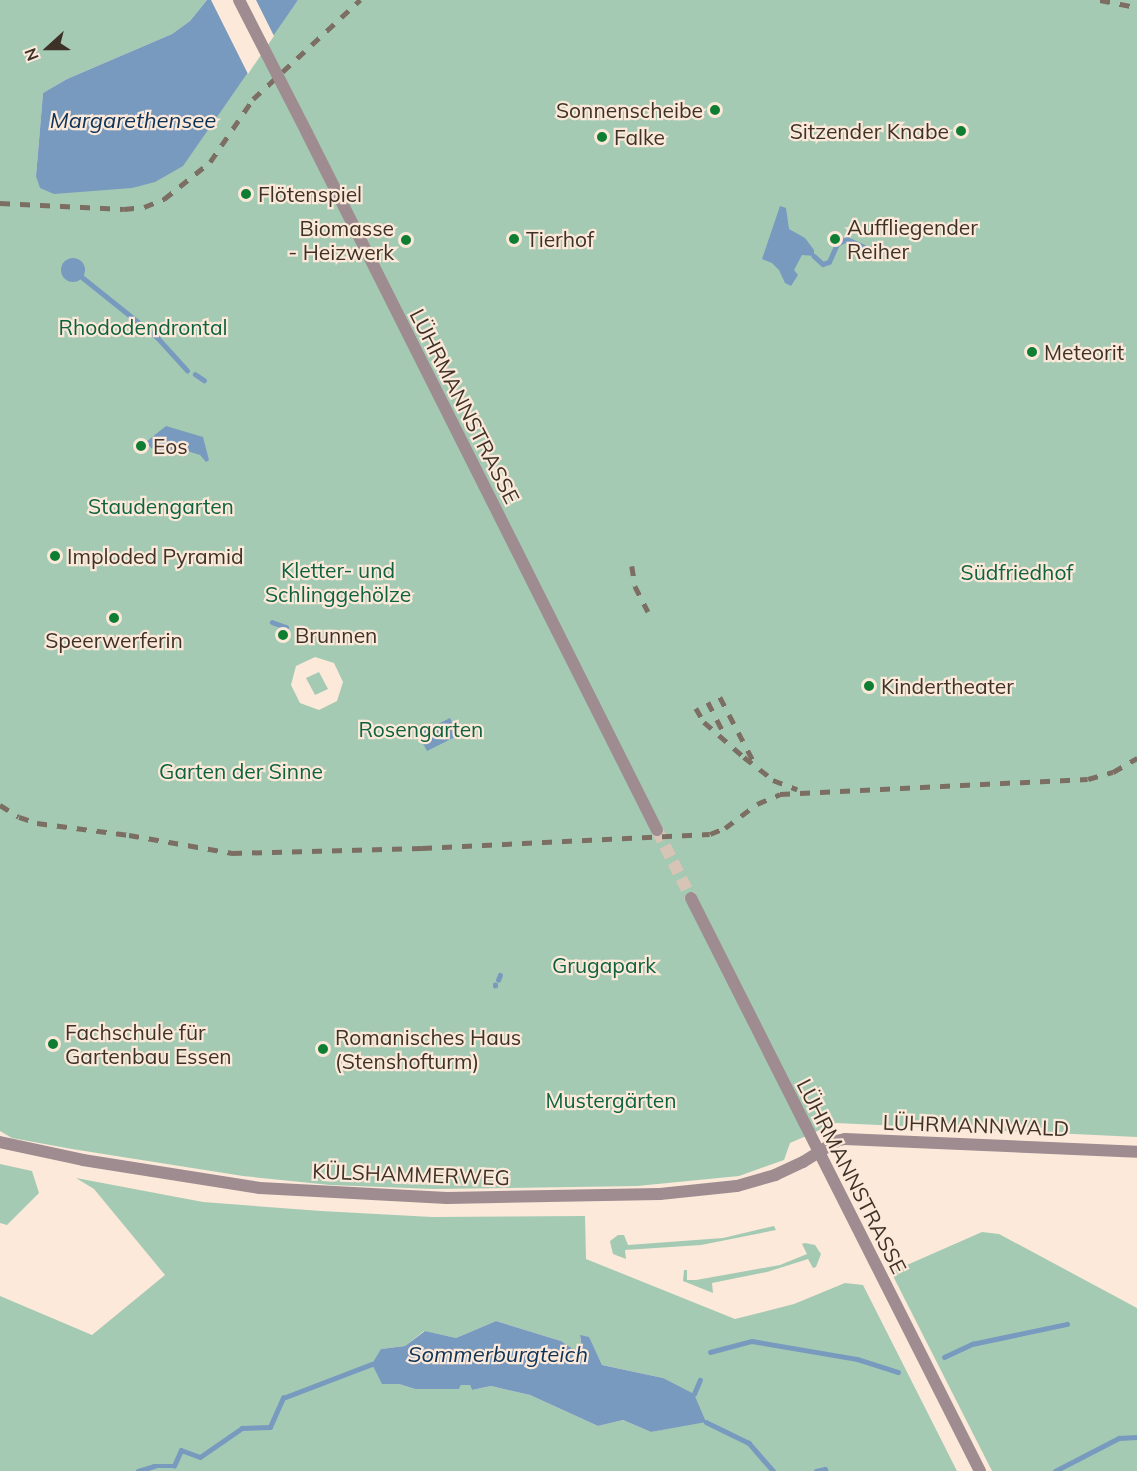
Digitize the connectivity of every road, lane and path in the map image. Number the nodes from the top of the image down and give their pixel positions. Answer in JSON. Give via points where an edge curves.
{"nodes":[{"id":1,"x":239,"y":0,"type":"edge"},
{"id":2,"x":657,"y":830,"type":"tunnel mouth"},
{"id":3,"x":691,"y":897,"type":"tunnel mouth"},
{"id":4,"x":0,"y":1142,"type":"edge"},
{"id":5,"x":1137,"y":1152,"type":"edge"},
{"id":6,"x":818,"y":1153,"type":"junction"},
{"id":7,"x":980,"y":1471,"type":"edge"}],
"edges":[{"from":1,"to":2,"type":"street","name":"LÜHRMANNSTRASSE","bridge":true},
{"from":3,"to":6,"type":"street","name":"LÜHRMANNSTRASSE"},
{"from":4,"to":6,"type":"street","name":"KÜLSHAMMERWEG","via":[[83,1160],[261,1188],[447,1198],[660,1194],[736,1186],[775,1175]]},
{"from":5,"to":6,"type":"street","name":"LÜHRMANNWALD","via":[[845,1139]]},
{"from":6,"to":7,"type":"street","name":"LÜHRMANNSTRASSE"}]}
